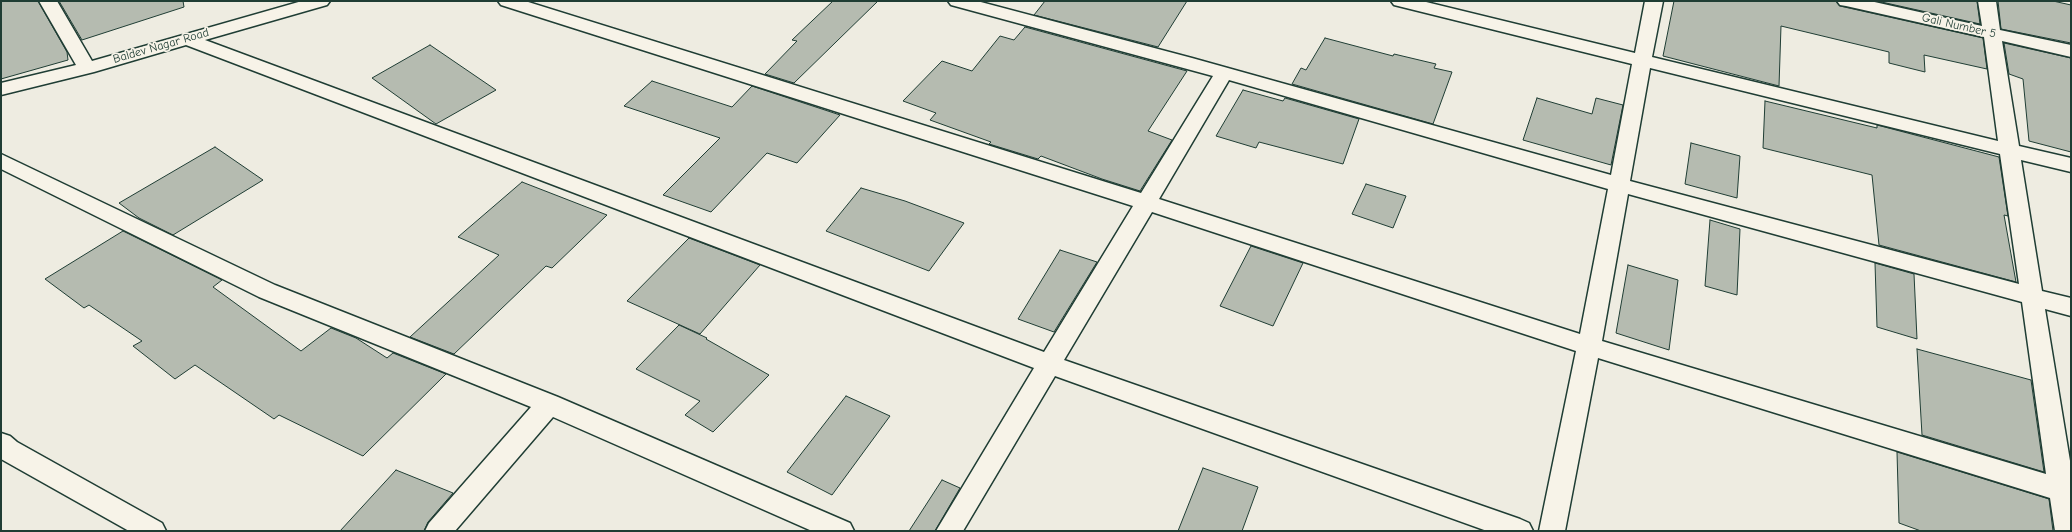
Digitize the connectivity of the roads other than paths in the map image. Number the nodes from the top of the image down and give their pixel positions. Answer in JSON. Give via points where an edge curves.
{"nodes":[{"id":1,"x":48,"y":1,"type":"edge"},
{"id":2,"x":321,"y":1,"type":"edge"},
{"id":3,"x":507,"y":1,"type":"edge"},
{"id":4,"x":957,"y":1,"type":"edge"},
{"id":5,"x":1400,"y":1,"type":"edge"},
{"id":6,"x":1654,"y":1,"type":"edge"},
{"id":7,"x":1846,"y":1,"type":"edge"},
{"id":8,"x":1987,"y":1,"type":"edge"},
{"id":9,"x":1992,"y":33,"type":"junction"},
{"id":10,"x":186,"y":39,"type":"junction"},
{"id":11,"x":2071,"y":52,"type":"edge"},
{"id":12,"x":1642,"y":61,"type":"junction"},
{"id":13,"x":87,"y":68,"type":"junction"},
{"id":14,"x":1224,"y":72,"type":"junction"},
{"id":15,"x":1,"y":89,"type":"edge"},
{"id":16,"x":2010,"y":150,"type":"junction"},
{"id":17,"x":1,"y":161,"type":"edge"},
{"id":18,"x":2071,"y":165,"type":"edge"},
{"id":19,"x":1619,"y":184,"type":"junction"},
{"id":20,"x":1145,"y":202,"type":"junction"},
{"id":21,"x":2032,"y":296,"type":"junction"},
{"id":22,"x":2071,"y":307,"type":"edge"},
{"id":23,"x":1589,"y":346,"type":"junction"},
{"id":24,"x":1048,"y":364,"type":"junction"},
{"id":25,"x":549,"y":404,"type":"junction"},
{"id":26,"x":1,"y":444,"type":"edge"},
{"id":27,"x":2066,"y":492,"type":"edge"},
{"id":28,"x":153,"y":531,"type":"edge"},
{"id":29,"x":438,"y":531,"type":"edge"},
{"id":30,"x":842,"y":531,"type":"edge"},
{"id":31,"x":949,"y":531,"type":"edge"},
{"id":32,"x":1520,"y":531,"type":"edge"},
{"id":33,"x":1552,"y":531,"type":"edge"},
{"id":34,"x":2068,"y":531,"type":"edge"}],
"edges":[{"from":1,"to":13,"type":"street"},
{"from":2,"to":10,"type":"street","name":"Baldev Nagar Road"},
{"from":3,"to":20,"type":"street"},
{"from":4,"to":14,"type":"street"},
{"from":5,"to":12,"type":"street"},
{"from":6,"to":12,"type":"street"},
{"from":7,"to":9,"type":"street","name":"Gali Number 5"},
{"from":8,"to":9,"type":"street"},
{"from":9,"to":11,"type":"street","name":"Gali Number 5"},
{"from":9,"to":16,"type":"street"},
{"from":10,"to":13,"type":"street","name":"Baldev Nagar Road"},
{"from":10,"to":24,"type":"street"},
{"from":12,"to":16,"type":"street"},
{"from":12,"to":19,"type":"street"},
{"from":13,"to":15,"type":"street","name":"Baldev Nagar Road"},
{"from":14,"to":19,"type":"street"},
{"from":14,"to":20,"type":"street"},
{"from":16,"to":18,"type":"street"},
{"from":16,"to":21,"type":"street"},
{"from":17,"to":25,"type":"street","via":[[266,291]]},
{"from":19,"to":21,"type":"street"},
{"from":19,"to":23,"type":"street"},
{"from":20,"to":23,"type":"street"},
{"from":20,"to":24,"type":"street"},
{"from":21,"to":22,"type":"street"},
{"from":21,"to":27,"type":"street"},
{"from":23,"to":27,"type":"street"},
{"from":23,"to":33,"type":"street"},
{"from":24,"to":31,"type":"street"},
{"from":24,"to":32,"type":"street"},
{"from":25,"to":29,"type":"street"},
{"from":25,"to":30,"type":"street"},
{"from":26,"to":28,"type":"street"},
{"from":27,"to":34,"type":"street"}]}
